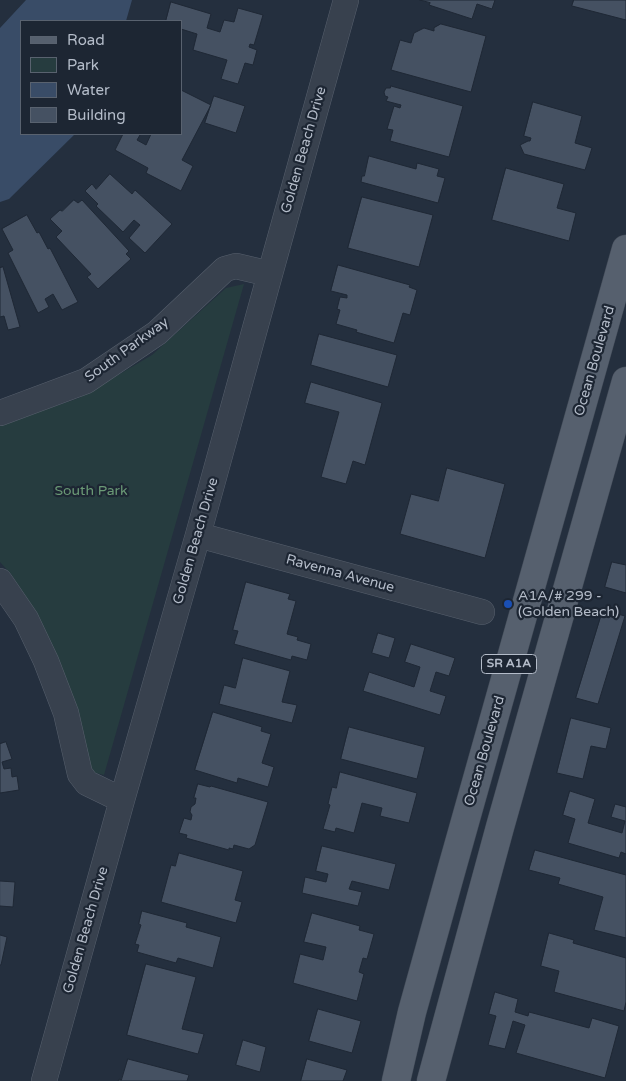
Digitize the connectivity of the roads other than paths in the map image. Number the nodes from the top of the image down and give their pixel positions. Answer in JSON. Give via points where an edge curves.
{"nodes":[{"id":1,"x":346,"y":0,"type":"edge"},
{"id":2,"x":626,"y":249,"type":"edge"},
{"id":3,"x":270,"y":274,"type":"junction"},
{"id":4,"x":626,"y":381,"type":"edge"},
{"id":5,"x":0,"y":413,"type":"edge"},
{"id":6,"x":198,"y":535,"type":"junction"},
{"id":7,"x":0,"y":581,"type":"edge"},
{"id":8,"x":482,"y":612,"type":"dead end"},
{"id":9,"x":522,"y":620,"type":"junction"},
{"id":10,"x":556,"y":632,"type":"junction"},
{"id":11,"x":122,"y":800,"type":"junction"},
{"id":12,"x":44,"y":1081,"type":"edge"},
{"id":13,"x":396,"y":1081,"type":"edge"},
{"id":14,"x":431,"y":1081,"type":"edge"}],
"edges":[{"from":1,"to":3,"type":"street","name":"Golden Beach Drive"},
{"from":2,"to":9,"type":"main road","name":"Ocean Boulevard","number":"SR A1A"},
{"from":3,"to":5,"type":"street","name":"South Parkway","via":[[236,266],[225,269],[156,333],[86,382]]},
{"from":3,"to":6,"type":"street","name":"Golden Beach Drive"},
{"from":4,"to":10,"type":"main road","number":"SR A1A"},
{"from":6,"to":8,"type":"street","name":"Ravenna Avenue"},
{"from":6,"to":11,"type":"street","name":"Golden Beach Drive"},
{"from":7,"to":11,"type":"street","via":[[26,619],[46,661],[66,713],[80,774],[87,783]]},
{"from":9,"to":10,"type":"main road"},
{"from":9,"to":13,"type":"main road","name":"Ocean Boulevard","number":"SR A1A"},
{"from":10,"to":14,"type":"main road","number":"SR A1A"},
{"from":11,"to":12,"type":"street","name":"Golden Beach Drive"}]}
